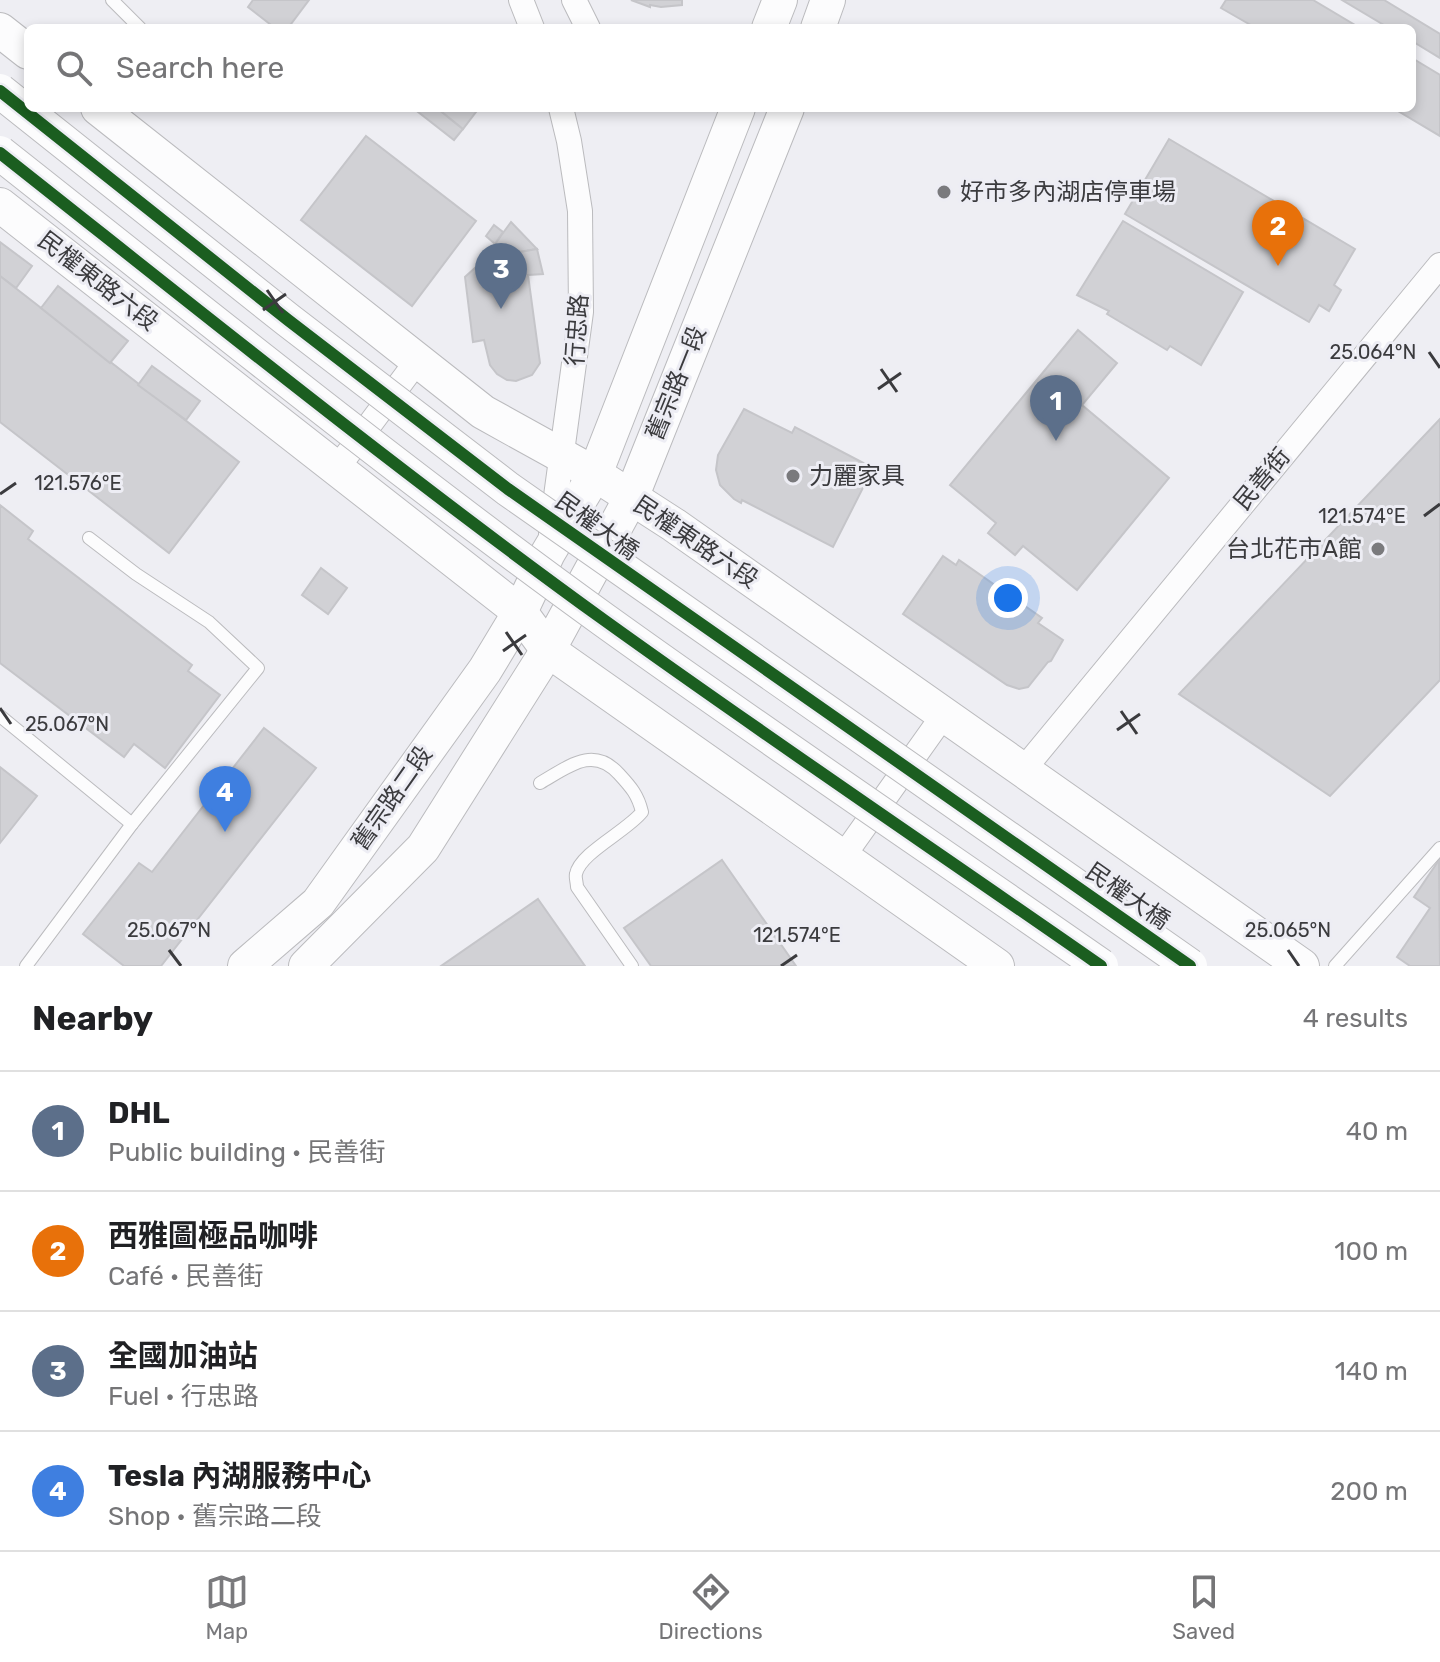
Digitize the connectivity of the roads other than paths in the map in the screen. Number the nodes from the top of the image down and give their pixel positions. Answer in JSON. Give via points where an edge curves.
{"nodes":[{"id":1,"x":112,"y":0,"type":"edge"},
{"id":2,"x":521,"y":0,"type":"edge"},
{"id":3,"x":574,"y":0,"type":"edge"},
{"id":4,"x":780,"y":0,"type":"edge"},
{"id":5,"x":828,"y":0,"type":"edge"},
{"id":6,"x":136,"y":24,"type":"edge"},
{"id":7,"x":530,"y":24,"type":"edge"},
{"id":8,"x":586,"y":24,"type":"edge"},
{"id":9,"x":771,"y":24,"type":"edge"},
{"id":10,"x":819,"y":24,"type":"edge"},
{"id":11,"x":0,"y":30,"type":"edge"},
{"id":12,"x":24,"y":49,"type":"edge"},
{"id":13,"x":0,"y":91,"type":"edge"},
{"id":14,"x":24,"y":110,"type":"edge"},
{"id":15,"x":26,"y":112,"type":"edge"},
{"id":16,"x":104,"y":112,"type":"edge"},
{"id":17,"x":562,"y":112,"type":"edge"},
{"id":18,"x":736,"y":112,"type":"edge"},
{"id":19,"x":785,"y":112,"type":"edge"},
{"id":20,"x":0,"y":153,"type":"edge"},
{"id":21,"x":0,"y":205,"type":"edge"},
{"id":22,"x":1440,"y":265,"type":"edge"},
{"id":23,"x":417,"y":361,"type":"junction"},
{"id":24,"x":560,"y":455,"type":"junction"},
{"id":25,"x":338,"y":467,"type":"junction"},
{"id":26,"x":595,"y":474,"type":"junction"},
{"id":27,"x":631,"y":498,"type":"junction"},
{"id":28,"x":89,"y":538,"type":"dead end"},
{"id":29,"x":548,"y":553,"type":"junction"},
{"id":30,"x":520,"y":612,"type":"junction"},
{"id":31,"x":548,"y":650,"type":"junction"},
{"id":32,"x":945,"y":713,"type":"junction"},
{"id":33,"x":0,"y":716,"type":"edge"},
{"id":34,"x":1024,"y":769,"type":"junction"},
{"id":35,"x":540,"y":783,"type":"dead end"},
{"id":36,"x":132,"y":824,"type":"junction"},
{"id":37,"x":1440,"y":848,"type":"edge"},
{"id":38,"x":842,"y":858,"type":"junction"},
{"id":39,"x":26,"y":966,"type":"edge"},
{"id":40,"x":245,"y":966,"type":"edge"},
{"id":41,"x":306,"y":966,"type":"edge"},
{"id":42,"x":632,"y":966,"type":"edge"},
{"id":43,"x":997,"y":966,"type":"edge"},
{"id":44,"x":1101,"y":966,"type":"edge"},
{"id":45,"x":1190,"y":966,"type":"edge"},
{"id":46,"x":1302,"y":966,"type":"edge"},
{"id":47,"x":1335,"y":966,"type":"edge"}],
"edges":[{"from":1,"to":6,"type":"lane"},
{"from":2,"to":7,"type":"street"},
{"from":3,"to":8,"type":"street"},
{"from":4,"to":9,"type":"main road"},
{"from":5,"to":10,"type":"main road"},
{"from":11,"to":12,"type":"main road"},
{"from":13,"to":14,"type":"main road","name":"民權大橋","bridge":true},
{"from":15,"to":45,"type":"main road","name":"民權大橋","bridge":true,"via":[[508,489]]},
{"from":16,"to":23,"type":"main road","name":"民權東路六段"},
{"from":17,"to":24,"type":"street","name":"行忠路","via":[[580,211],[581,312]]},
{"from":18,"to":26,"type":"main road","name":"舊宗路一段"},
{"from":19,"to":27,"type":"main road","name":"舊宗路一段"},
{"from":20,"to":44,"type":"main road","bridge":true,"via":[[503,546]]},
{"from":21,"to":25,"type":"main road","name":"民權東路六段"},
{"from":22,"to":34,"type":"street","name":"民善街"},
{"from":23,"to":24,"type":"main road","name":"民權東路六段","via":[[483,412]]},
{"from":23,"to":25,"type":"street"},
{"from":24,"to":26,"type":"main road","name":"民權東路六段"},
{"from":24,"to":29,"type":"street","name":"行忠路"},
{"from":25,"to":30,"type":"main road","name":"民權東路六段"},
{"from":26,"to":27,"type":"main road","name":"民權東路六段"},
{"from":26,"to":29,"type":"main road","name":"舊宗路一段"},
{"from":27,"to":31,"type":"main road","name":"舊宗路一段"},
{"from":27,"to":32,"type":"main road","name":"民權東路六段"},
{"from":28,"to":36,"type":"lane","via":[[209,622],[258,668]]},
{"from":29,"to":30,"type":"main road","name":"舊宗路一段"},
{"from":30,"to":31,"type":"main road","name":"民權東路六段"},
{"from":30,"to":40,"type":"main road","name":"舊宗路二段","via":[[485,670],[318,903]]},
{"from":31,"to":38,"type":"main road","name":"民權東路六段"},
{"from":31,"to":41,"type":"main road","name":"舊宗路二段","via":[[423,848]]},
{"from":32,"to":34,"type":"main road","name":"民權東路六段"},
{"from":32,"to":38,"type":"street"},
{"from":33,"to":36,"type":"lane"},
{"from":34,"to":46,"type":"main road","name":"民權東路六段"},
{"from":35,"to":42,"type":"lane","via":[[590,758],[609,763],[637,795],[642,812],[632,825],[586,857],[576,872],[577,887]]},
{"from":36,"to":39,"type":"lane"},
{"from":37,"to":47,"type":"lane"},
{"from":38,"to":43,"type":"main road","name":"民權東路六段"}]}
